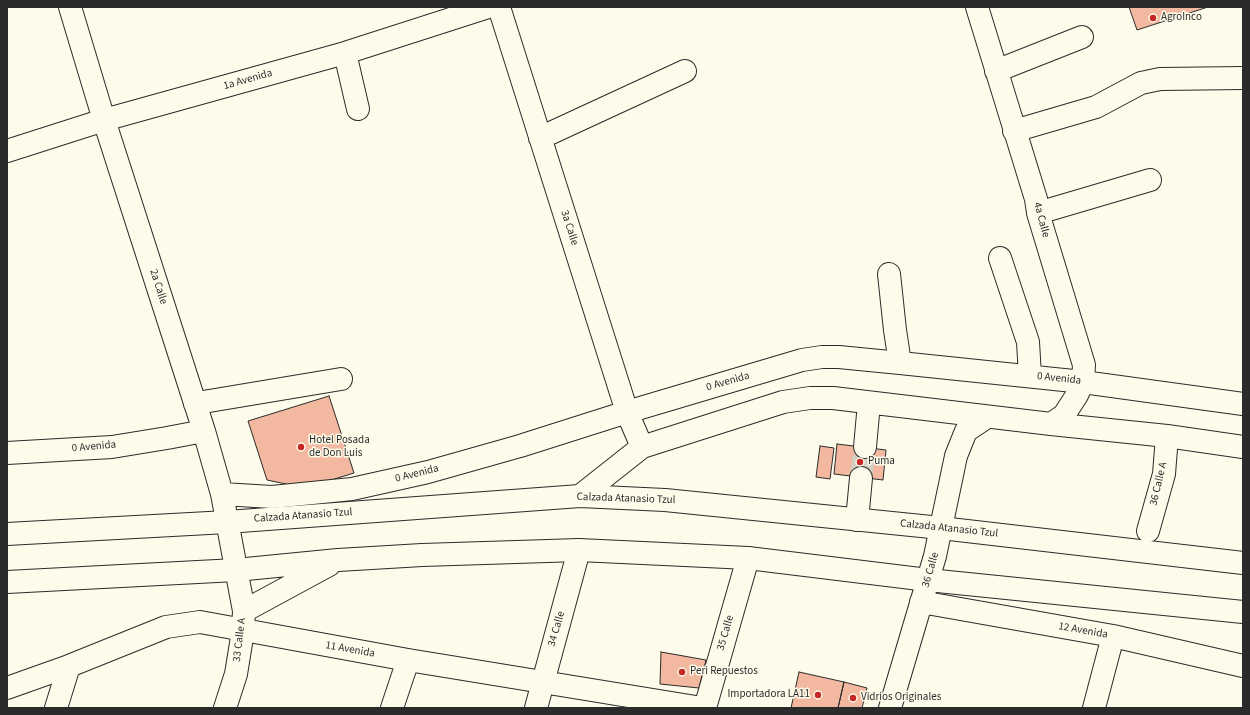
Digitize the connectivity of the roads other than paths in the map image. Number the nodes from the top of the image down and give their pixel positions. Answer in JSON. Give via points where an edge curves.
{"nodes":[{"id":1,"x":70,"y":7,"type":"edge"},
{"id":2,"x":488,"y":7,"type":"edge"},
{"id":3,"x":499,"y":7,"type":"edge"},
{"id":4,"x":977,"y":7,"type":"edge"},
{"id":5,"x":1082,"y":37,"type":"dead end"},
{"id":6,"x":345,"y":53,"type":"junction"},
{"id":7,"x":685,"y":71,"type":"dead end"},
{"id":8,"x":996,"y":71,"type":"junction"},
{"id":9,"x":1243,"y":78,"type":"edge"},
{"id":10,"x":358,"y":109,"type":"dead end"},
{"id":11,"x":104,"y":120,"type":"junction"},
{"id":12,"x":1014,"y":131,"type":"junction"},
{"id":13,"x":540,"y":138,"type":"junction"},
{"id":14,"x":7,"y":151,"type":"edge"},
{"id":15,"x":1150,"y":180,"type":"dead end"},
{"id":16,"x":1038,"y":213,"type":"junction"},
{"id":17,"x":1000,"y":258,"type":"dead end"},
{"id":18,"x":889,"y":274,"type":"dead end"},
{"id":19,"x":900,"y":363,"type":"junction"},
{"id":20,"x":1030,"y":376,"type":"junction"},
{"id":21,"x":341,"y":379,"type":"dead end"},
{"id":22,"x":1083,"y":382,"type":"junction"},
{"id":23,"x":869,"y":403,"type":"junction"},
{"id":24,"x":195,"y":404,"type":"junction"},
{"id":25,"x":1243,"y":404,"type":"edge"},
{"id":26,"x":627,"y":412,"type":"junction"},
{"id":27,"x":987,"y":417,"type":"junction"},
{"id":28,"x":1051,"y":424,"type":"junction"},
{"id":29,"x":204,"y":431,"type":"junction"},
{"id":30,"x":1167,"y":436,"type":"junction"},
{"id":31,"x":642,"y":447,"type":"junction"},
{"id":32,"x":865,"y":447,"type":"tunnel mouth"},
{"id":33,"x":1243,"y":447,"type":"edge"},
{"id":34,"x":7,"y":453,"type":"edge"},
{"id":35,"x":861,"y":478,"type":"tunnel mouth"},
{"id":36,"x":222,"y":494,"type":"junction"},
{"id":37,"x":580,"y":496,"type":"junction"},
{"id":38,"x":857,"y":520,"type":"junction"},
{"id":39,"x":227,"y":522,"type":"junction"},
{"id":40,"x":941,"y":528,"type":"junction"},
{"id":41,"x":1148,"y":531,"type":"dead end"},
{"id":42,"x":7,"y":534,"type":"edge"},
{"id":43,"x":579,"y":550,"type":"junction"},
{"id":44,"x":748,"y":558,"type":"junction"},
{"id":45,"x":338,"y":560,"type":"junction"},
{"id":46,"x":1243,"y":563,"type":"edge"},
{"id":47,"x":236,"y":570,"type":"junction"},
{"id":48,"x":928,"y":580,"type":"junction"},
{"id":49,"x":7,"y":582,"type":"edge"},
{"id":50,"x":921,"y":602,"type":"junction"},
{"id":51,"x":1243,"y":612,"type":"edge"},
{"id":52,"x":244,"y":621,"type":"junction"},
{"id":53,"x":1114,"y":636,"type":"junction"},
{"id":54,"x":408,"y":660,"type":"junction"},
{"id":55,"x":69,"y":666,"type":"junction"},
{"id":56,"x":1243,"y":666,"type":"edge"},
{"id":57,"x":542,"y":682,"type":"junction"},
{"id":58,"x":7,"y":688,"type":"edge"},
{"id":59,"x":56,"y":708,"type":"edge"},
{"id":60,"x":225,"y":708,"type":"edge"},
{"id":61,"x":392,"y":708,"type":"edge"},
{"id":62,"x":536,"y":708,"type":"edge"},
{"id":63,"x":703,"y":708,"type":"edge"},
{"id":64,"x":890,"y":708,"type":"edge"},
{"id":65,"x":1094,"y":708,"type":"edge"}],
"edges":[{"from":1,"to":11,"type":"street","name":"2a Calle"},
{"from":2,"to":6,"type":"street","name":"1a Avenida"},
{"from":3,"to":13,"type":"street","name":"3a Calle"},
{"from":4,"to":8,"type":"street","name":"4a Calle"},
{"from":5,"to":8,"type":"street"},
{"from":6,"to":10,"type":"street"},
{"from":6,"to":11,"type":"street","name":"1a Avenida"},
{"from":7,"to":13,"type":"street"},
{"from":8,"to":12,"type":"street","name":"4a Calle"},
{"from":9,"to":12,"type":"street","via":[[1160,79],[1141,83],[1096,107]]},
{"from":11,"to":14,"type":"street","name":"1a Avenida"},
{"from":11,"to":24,"type":"street","name":"2a Calle"},
{"from":12,"to":16,"type":"street","name":"4a Calle","via":[[1036,199]]},
{"from":13,"to":26,"type":"street","name":"3a Calle"},
{"from":15,"to":16,"type":"street"},
{"from":16,"to":22,"type":"street","name":"4a Calle","via":[[1084,365]]},
{"from":17,"to":20,"type":"street","via":[[1028,342]]},
{"from":18,"to":19,"type":"street"},
{"from":19,"to":20,"type":"street","name":"0 Avenida"},
{"from":19,"to":26,"type":"street","name":"0 Avenida","via":[[838,357],[802,360]]},
{"from":20,"to":22,"type":"street","name":"0 Avenida"},
{"from":21,"to":24,"type":"street"},
{"from":22,"to":25,"type":"street","name":"0 Avenida"},
{"from":22,"to":28,"type":"street","name":"4a Calle","via":[[1064,414]]},
{"from":23,"to":27,"type":"street"},
{"from":23,"to":31,"type":"street","via":[[825,398],[783,402]]},
{"from":23,"to":32,"type":"street"},
{"from":24,"to":29,"type":"street","name":"2a Calle"},
{"from":26,"to":31,"type":"street","name":"3a Calle"},
{"from":26,"to":36,"type":"street","name":"0 Avenida","via":[[428,472],[352,489],[272,497]]},
{"from":27,"to":28,"type":"street"},
{"from":27,"to":40,"type":"street","name":"36 Calle","via":[[966,431],[956,456]]},
{"from":28,"to":30,"type":"street"},
{"from":29,"to":34,"type":"street","name":"0 Avenida","via":[[112,447]]},
{"from":29,"to":36,"type":"street","name":"2a Calle"},
{"from":30,"to":33,"type":"street"},
{"from":30,"to":41,"type":"street","name":"36 Calle A","via":[[1164,474]]},
{"from":31,"to":37,"type":"street"},
{"from":35,"to":38,"type":"street"},
{"from":36,"to":39,"type":"street","name":"2a Calle"},
{"from":37,"to":38,"type":"street","name":"Calzada Atanasio Tzul","via":[[665,500]]},
{"from":37,"to":39,"type":"street","name":"Calzada Atanasio Tzul"},
{"from":38,"to":40,"type":"street","name":"Calzada Atanasio Tzul"},
{"from":39,"to":42,"type":"street","name":"Calzada Atanasio Tzul"},
{"from":39,"to":47,"type":"street","name":"2a Calle"},
{"from":40,"to":46,"type":"street","name":"Calzada Atanasio Tzul"},
{"from":40,"to":48,"type":"street","name":"36 Calle"},
{"from":43,"to":44,"type":"street"},
{"from":43,"to":45,"type":"street"},
{"from":43,"to":57,"type":"street","name":"34 Calle"},
{"from":44,"to":48,"type":"street"},
{"from":44,"to":63,"type":"street","name":"35 Calle"},
{"from":45,"to":47,"type":"street"},
{"from":45,"to":52,"type":"street"},
{"from":47,"to":49,"type":"street"},
{"from":47,"to":52,"type":"street","name":"33 Calle A"},
{"from":48,"to":50,"type":"street","name":"36 Calle"},
{"from":48,"to":51,"type":"street"},
{"from":50,"to":53,"type":"street","name":"12 Avenida"},
{"from":50,"to":64,"type":"street","name":"36 Calle"},
{"from":52,"to":54,"type":"street","name":"11 Avenida"},
{"from":52,"to":55,"type":"street","name":"11 Avenida","via":[[200,622],[166,627]]},
{"from":52,"to":60,"type":"street","name":"33 Calle A","via":[[236,674]]},
{"from":53,"to":56,"type":"street","name":"12 Avenida"},
{"from":53,"to":65,"type":"street"},
{"from":54,"to":57,"type":"street","name":"11 Avenida"},
{"from":54,"to":61,"type":"street"},
{"from":55,"to":58,"type":"street","name":"11 Avenida"},
{"from":55,"to":59,"type":"street"},
{"from":57,"to":62,"type":"street","name":"34 Calle"},
{"from":57,"to":63,"type":"street","name":"11 Avenida"}]}
